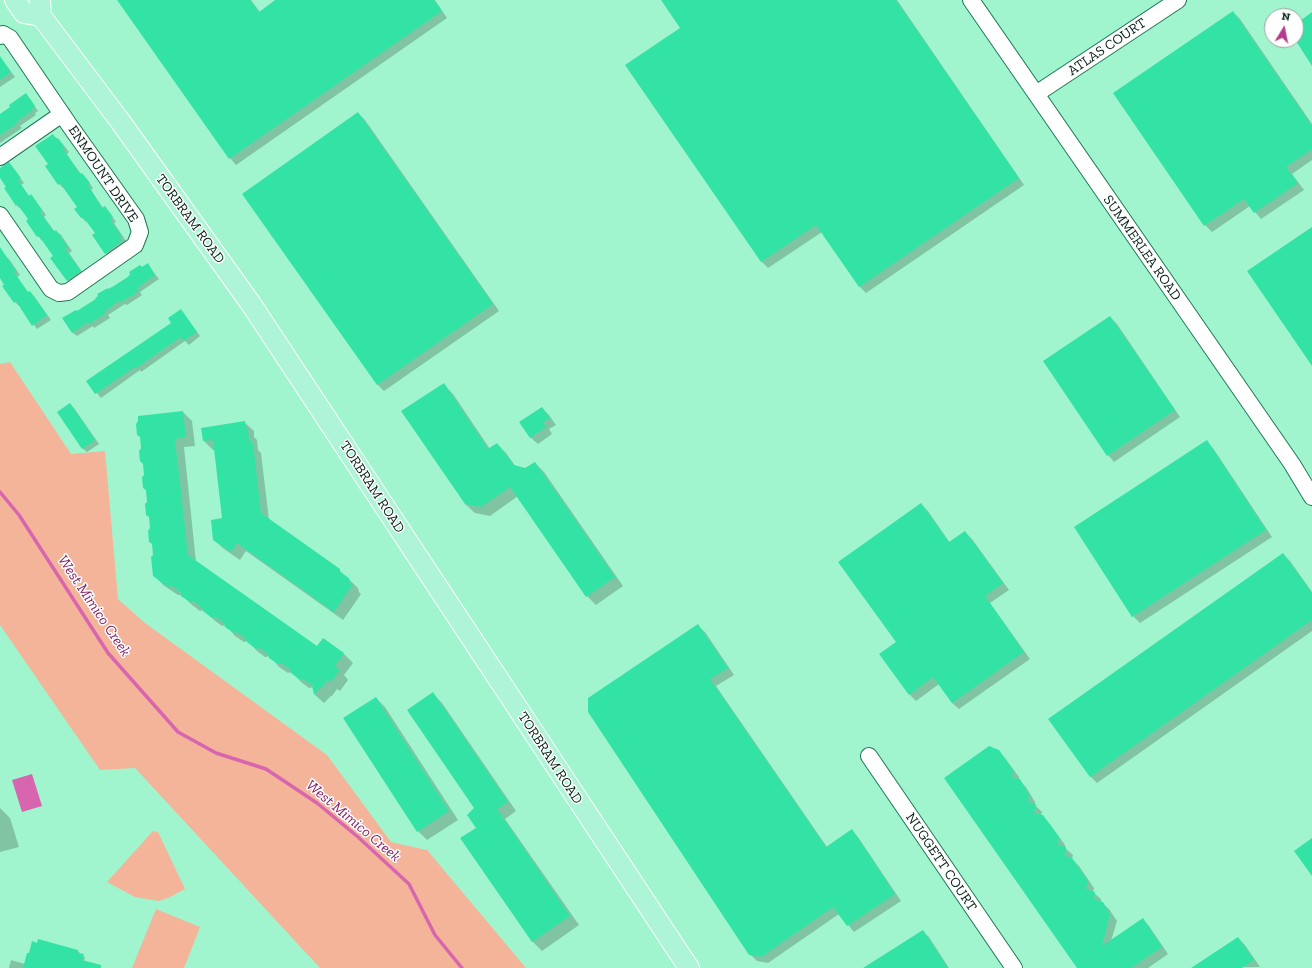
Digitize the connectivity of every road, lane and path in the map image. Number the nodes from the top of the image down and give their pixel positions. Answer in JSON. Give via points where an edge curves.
{"nodes":[{"id":1,"x":15,"y":0,"type":"edge"},
{"id":2,"x":970,"y":0,"type":"edge"},
{"id":3,"x":1178,"y":0,"type":"edge"},
{"id":4,"x":40,"y":8,"type":"edge"},
{"id":5,"x":0,"y":36,"type":"edge"},
{"id":6,"x":1036,"y":94,"type":"junction"},
{"id":7,"x":62,"y":114,"type":"junction"},
{"id":8,"x":0,"y":157,"type":"edge"},
{"id":9,"x":0,"y":215,"type":"edge"},
{"id":10,"x":1312,"y":497,"type":"edge"},
{"id":11,"x":869,"y":756,"type":"dead end"},
{"id":12,"x":689,"y":968,"type":"edge"},
{"id":13,"x":1014,"y":968,"type":"edge"}],
"edges":[{"from":1,"to":4,"type":"main road","name":"TORBRAM ROAD","via":[[24,12]]},
{"from":2,"to":6,"type":"street","name":"SUMMERLEA ROAD"},
{"from":3,"to":6,"type":"street","name":"ATLAS COURT"},
{"from":4,"to":12,"type":"main road","name":"TORBRAM ROAD","via":[[251,304]]},
{"from":5,"to":7,"type":"street","name":"ENMOUNT DRIVE","via":[[3,34],[10,38]]},
{"from":6,"to":10,"type":"street","name":"SUMMERLEA ROAD","via":[[1292,464]]},
{"from":7,"to":8,"type":"street"},
{"from":7,"to":9,"type":"street","name":"ENMOUNT DRIVE","via":[[136,220],[140,232],[134,245],[68,292],[59,293],[51,289]]},
{"from":11,"to":13,"type":"street","name":"NUGGETT COURT"}]}
